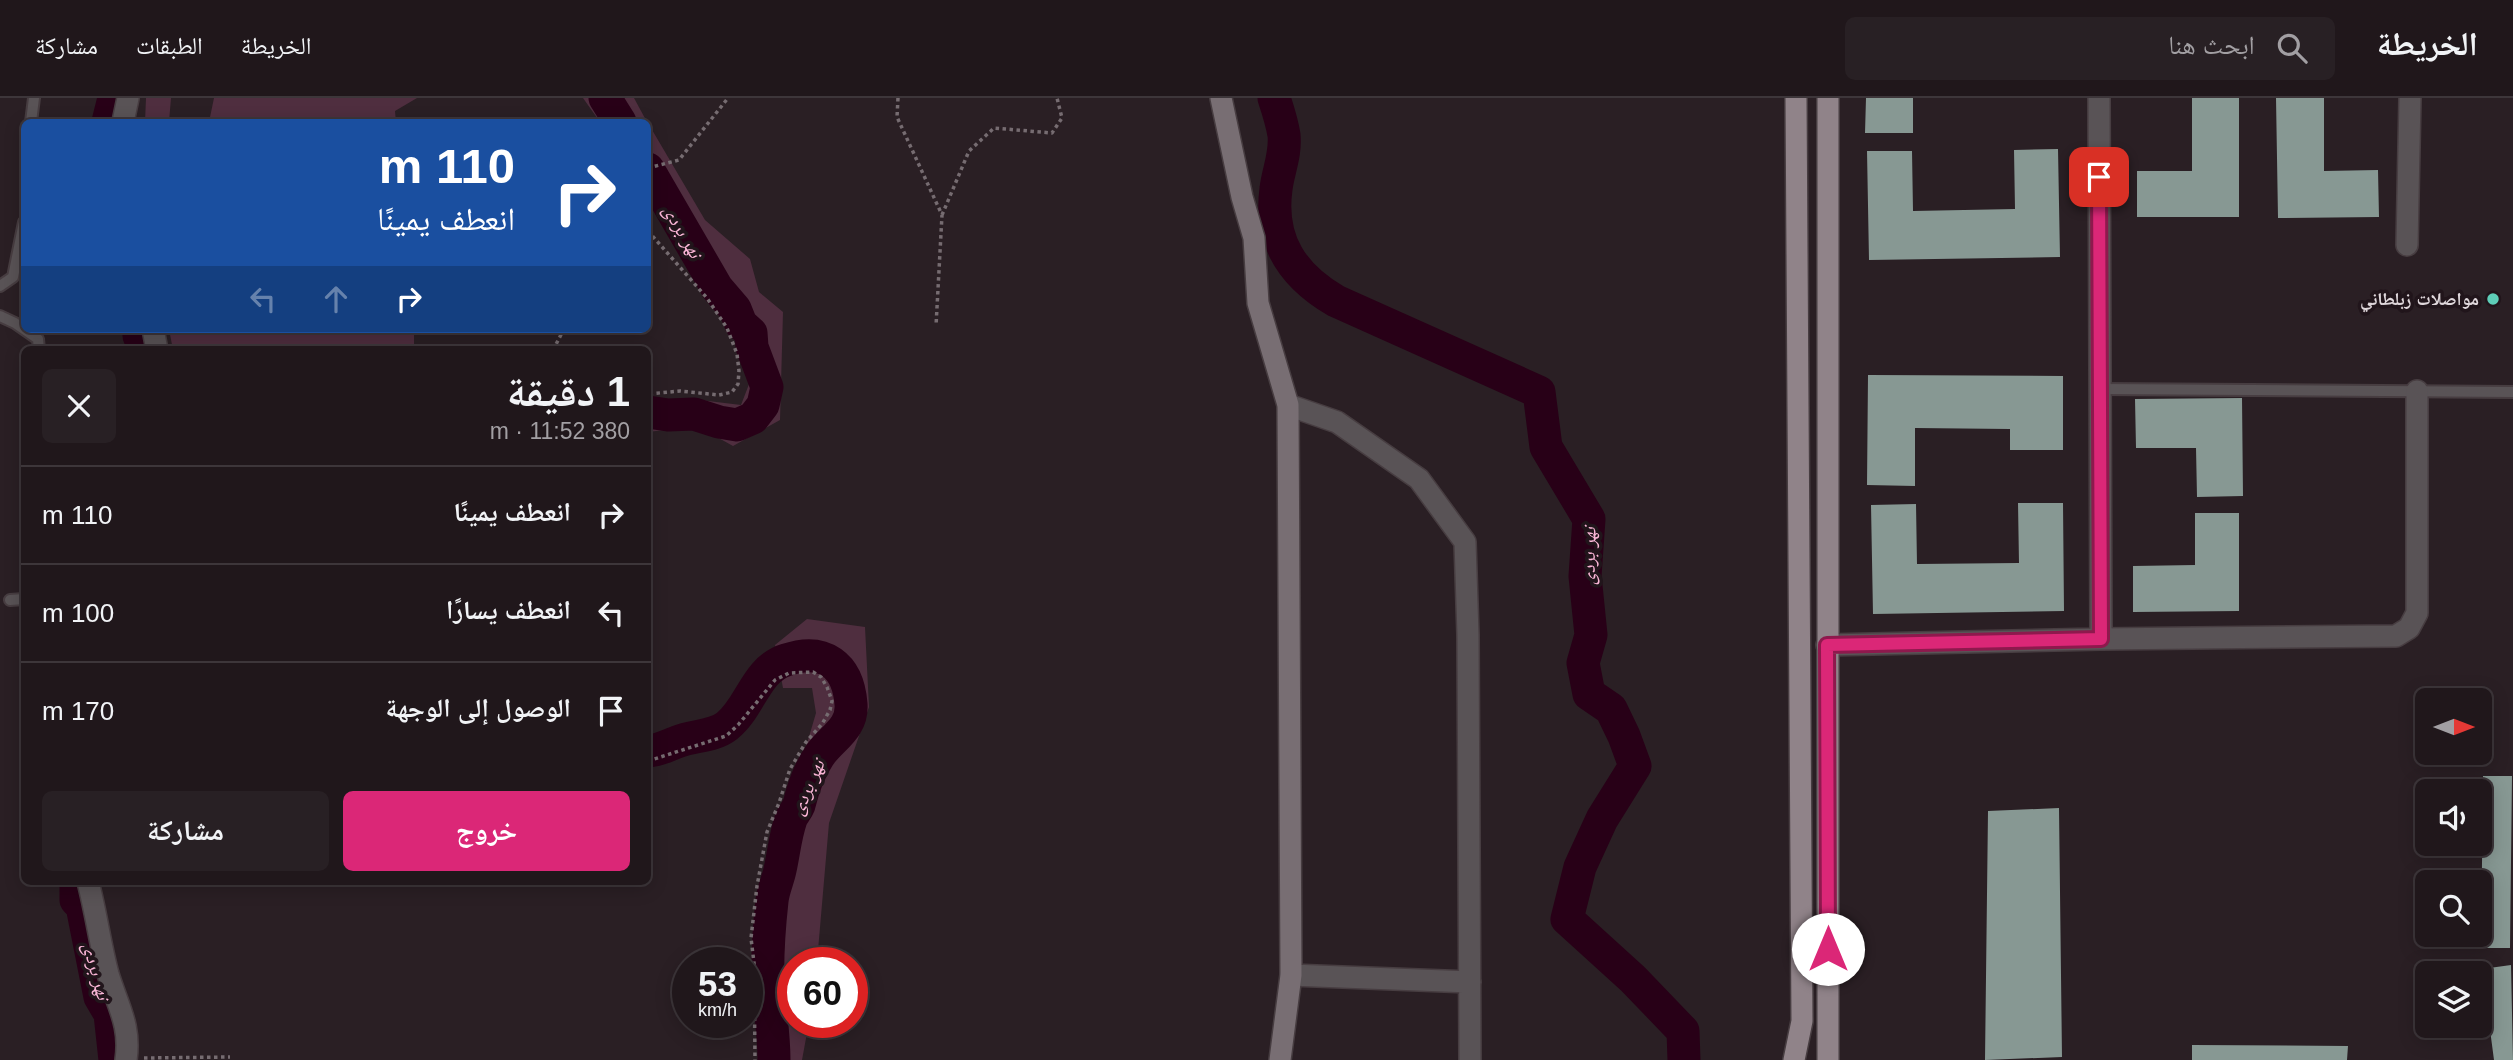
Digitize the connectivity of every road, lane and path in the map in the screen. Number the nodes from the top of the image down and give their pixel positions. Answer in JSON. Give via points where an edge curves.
{"nodes":[{"id":1,"x":34,"y":98,"type":"edge"},
{"id":2,"x":128,"y":98,"type":"edge"},
{"id":3,"x":728,"y":98,"type":"edge"},
{"id":4,"x":898,"y":98,"type":"edge"},
{"id":5,"x":1058,"y":98,"type":"edge"},
{"id":6,"x":1221,"y":98,"type":"edge"},
{"id":7,"x":1234,"y":98,"type":"edge"},
{"id":8,"x":1796,"y":98,"type":"edge"},
{"id":9,"x":1828,"y":98,"type":"edge"},
{"id":10,"x":2099,"y":98,"type":"edge"},
{"id":11,"x":2410,"y":98,"type":"edge"},
{"id":12,"x":31,"y":119,"type":"edge"},
{"id":13,"x":124,"y":119,"type":"edge"},
{"id":14,"x":651,"y":167,"type":"edge"},
{"id":15,"x":1242,"y":197,"type":"junction"},
{"id":16,"x":942,"y":215,"type":"junction"},
{"id":17,"x":651,"y":234,"type":"edge"},
{"id":18,"x":21,"y":237,"type":"edge"},
{"id":19,"x":2407,"y":245,"type":"dead end"},
{"id":20,"x":0,"y":286,"type":"edge"},
{"id":21,"x":0,"y":316,"type":"edge"},
{"id":22,"x":936,"y":326,"type":"dead end"},
{"id":23,"x":21,"y":327,"type":"edge"},
{"id":24,"x":29,"y":333,"type":"edge"},
{"id":25,"x":39,"y":346,"type":"edge"},
{"id":26,"x":2100,"y":389,"type":"junction"},
{"id":27,"x":2417,"y":391,"type":"junction"},
{"id":28,"x":2513,"y":392,"type":"edge"},
{"id":29,"x":651,"y":394,"type":"edge"},
{"id":30,"x":1288,"y":405,"type":"junction"},
{"id":31,"x":21,"y":599,"type":"edge"},
{"id":32,"x":10,"y":600,"type":"dead end"},
{"id":33,"x":2101,"y":639,"type":"junction"},
{"id":34,"x":1827,"y":645,"type":"junction"},
{"id":35,"x":651,"y":760,"type":"edge"},
{"id":36,"x":89,"y":885,"type":"edge"},
{"id":37,"x":1291,"y":975,"type":"junction"},
{"id":38,"x":1469,"y":982,"type":"junction"},
{"id":39,"x":1802,"y":1021,"type":"junction"},
{"id":40,"x":126,"y":1058,"type":"edge"},
{"id":41,"x":230,"y":1058,"type":"dead end"},
{"id":42,"x":755,"y":1060,"type":"edge"},
{"id":43,"x":1280,"y":1060,"type":"edge"},
{"id":44,"x":1469,"y":1060,"type":"edge"},
{"id":45,"x":1794,"y":1060,"type":"edge"},
{"id":46,"x":1808,"y":1060,"type":"edge"},
{"id":47,"x":1828,"y":1060,"type":"edge"}],
"edges":[{"from":1,"to":12,"type":"lane"},
{"from":2,"to":13,"type":"street"},
{"from":3,"to":14,"type":"path","via":[[679,160]]},
{"from":4,"to":16,"type":"path","via":[[897,117]]},
{"from":5,"to":16,"type":"path","via":[[1062,118],[1052,134],[994,128],[969,150]]},
{"from":6,"to":15,"type":"street"},
{"from":7,"to":15,"type":"street"},
{"from":8,"to":39,"type":"main road"},
{"from":9,"to":34,"type":"main road"},
{"from":10,"to":26,"type":"street"},
{"from":11,"to":19,"type":"street"},
{"from":15,"to":30,"type":"street","via":[[1254,238],[1258,303]]},
{"from":16,"to":22,"type":"path"},
{"from":17,"to":29,"type":"path","via":[[727,328],[737,354],[738,384],[732,392],[719,396],[680,391]]},
{"from":18,"to":20,"type":"lane","via":[[13,277]]},
{"from":21,"to":23,"type":"lane"},
{"from":24,"to":25,"type":"lane","via":[[38,339]]},
{"from":26,"to":27,"type":"lane"},
{"from":26,"to":33,"type":"street"},
{"from":27,"to":28,"type":"lane"},
{"from":27,"to":33,"type":"street","via":[[2417,605],[2414,621],[2403,633],[2388,638]]},
{"from":30,"to":37,"type":"street"},
{"from":30,"to":38,"type":"street","via":[[1337,422],[1419,479],[1465,542]]},
{"from":31,"to":32,"type":"lane"},
{"from":33,"to":34,"type":"street"},
{"from":34,"to":47,"type":"main road"},
{"from":35,"to":42,"type":"path","via":[[726,736],[775,680],[789,673],[813,672],[827,687],[830,710],[790,769],[767,832],[751,938]]},
{"from":36,"to":40,"type":"street","via":[[108,975],[125,1018]]},
{"from":37,"to":38,"type":"street"},
{"from":37,"to":43,"type":"street"},
{"from":38,"to":44,"type":"street"},
{"from":39,"to":45,"type":"main road"},
{"from":39,"to":46,"type":"main road"},
{"from":40,"to":41,"type":"path"}]}
